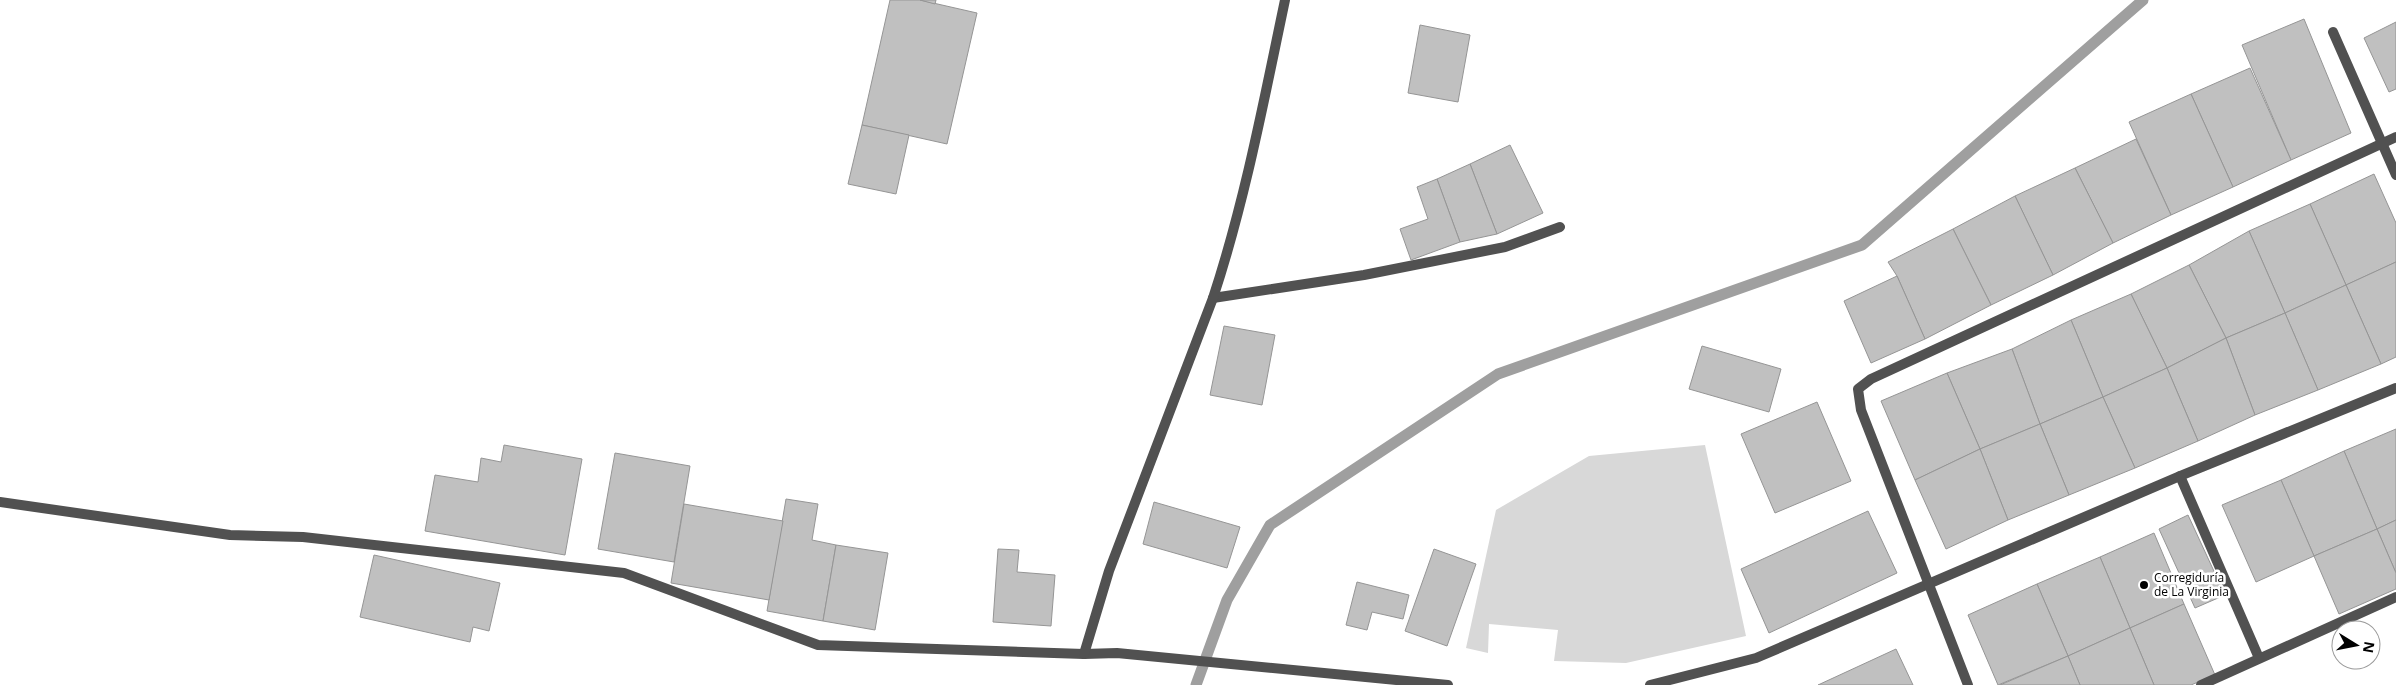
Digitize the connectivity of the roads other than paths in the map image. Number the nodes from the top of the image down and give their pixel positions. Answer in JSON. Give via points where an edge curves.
{"nodes":[{"id":1,"x":1285,"y":0,"type":"edge"},
{"id":2,"x":2333,"y":32,"type":"dead end"},
{"id":3,"x":2396,"y":137,"type":"edge"},
{"id":4,"x":2382,"y":144,"type":"junction"},
{"id":5,"x":2396,"y":175,"type":"edge"},
{"id":6,"x":1560,"y":227,"type":"dead end"},
{"id":7,"x":1213,"y":298,"type":"junction"},
{"id":8,"x":2396,"y":388,"type":"edge"},
{"id":9,"x":2180,"y":476,"type":"junction"},
{"id":10,"x":0,"y":502,"type":"edge"},
{"id":11,"x":1928,"y":586,"type":"junction"},
{"id":12,"x":2396,"y":597,"type":"edge"},
{"id":13,"x":1084,"y":654,"type":"junction"},
{"id":14,"x":2259,"y":658,"type":"junction"},
{"id":15,"x":1448,"y":685,"type":"edge"},
{"id":16,"x":1650,"y":685,"type":"edge"},
{"id":17,"x":1968,"y":685,"type":"edge"},
{"id":18,"x":2201,"y":685,"type":"edge"}],
"edges":[{"from":1,"to":7,"type":"street","via":[[1250,166]]},
{"from":2,"to":4,"type":"street"},
{"from":3,"to":4,"type":"street"},
{"from":4,"to":5,"type":"street"},
{"from":4,"to":11,"type":"street","via":[[1871,379],[1858,389],[1861,410]]},
{"from":6,"to":7,"type":"street","via":[[1506,247],[1364,275]]},
{"from":7,"to":13,"type":"street","via":[[1109,571]]},
{"from":8,"to":9,"type":"street"},
{"from":9,"to":11,"type":"street"},
{"from":9,"to":14,"type":"street"},
{"from":10,"to":13,"type":"street","via":[[230,535],[303,537],[624,573],[818,645]]},
{"from":11,"to":16,"type":"street","via":[[1756,658]]},
{"from":11,"to":17,"type":"street"},
{"from":12,"to":14,"type":"street"},
{"from":13,"to":15,"type":"street","via":[[1117,653]]},
{"from":14,"to":18,"type":"street"}]}
